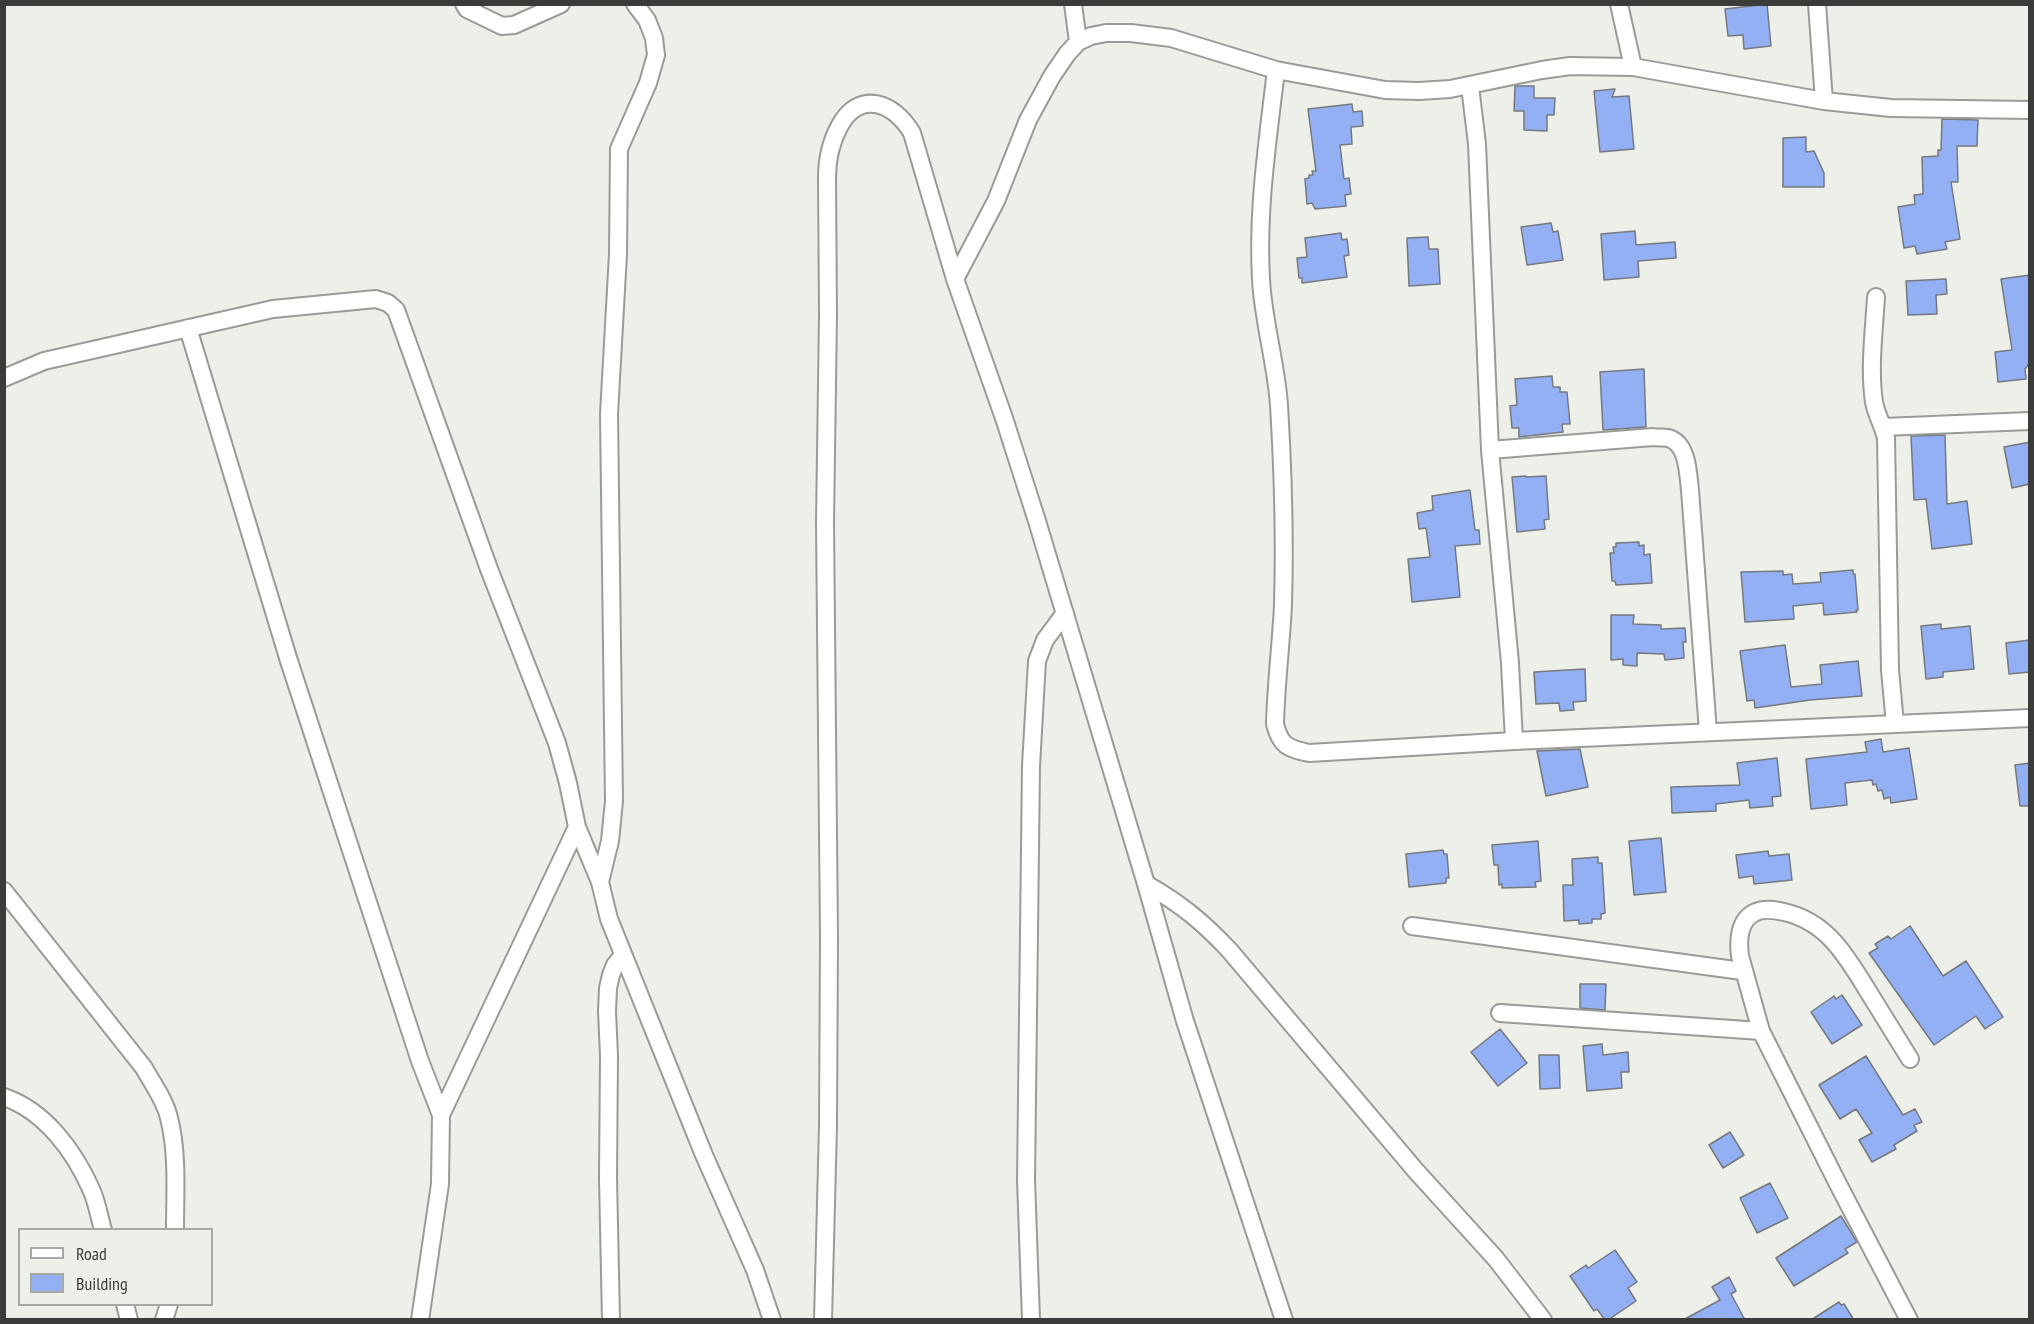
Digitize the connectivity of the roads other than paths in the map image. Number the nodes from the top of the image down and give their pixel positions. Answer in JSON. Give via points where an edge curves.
{"nodes":[{"id":1,"x":464,"y":4,"type":"edge"},
{"id":2,"x":561,"y":4,"type":"edge"},
{"id":3,"x":635,"y":4,"type":"edge"},
{"id":4,"x":1073,"y":4,"type":"edge"},
{"id":5,"x":1619,"y":4,"type":"edge"},
{"id":6,"x":1817,"y":4,"type":"edge"},
{"id":7,"x":1078,"y":42,"type":"junction"},
{"id":8,"x":1633,"y":67,"type":"junction"},
{"id":9,"x":1276,"y":70,"type":"junction"},
{"id":10,"x":1470,"y":86,"type":"junction"},
{"id":11,"x":1824,"y":101,"type":"junction"},
{"id":12,"x":2030,"y":110,"type":"edge"},
{"id":13,"x":955,"y":279,"type":"junction"},
{"id":14,"x":1876,"y":297,"type":"dead end"},
{"id":15,"x":188,"y":328,"type":"junction"},
{"id":16,"x":4,"y":378,"type":"edge"},
{"id":17,"x":2030,"y":422,"type":"edge"},
{"id":18,"x":1883,"y":427,"type":"junction"},
{"id":19,"x":1490,"y":450,"type":"junction"},
{"id":20,"x":1065,"y":613,"type":"junction"},
{"id":21,"x":2030,"y":718,"type":"edge"},
{"id":22,"x":1895,"y":724,"type":"junction"},
{"id":23,"x":1708,"y":732,"type":"junction"},
{"id":24,"x":1514,"y":741,"type":"junction"},
{"id":25,"x":577,"y":827,"type":"junction"},
{"id":26,"x":600,"y":882,"type":"junction"},
{"id":27,"x":1146,"y":884,"type":"junction"},
{"id":28,"x":4,"y":891,"type":"edge"},
{"id":29,"x":1412,"y":926,"type":"dead end"},
{"id":30,"x":623,"y":955,"type":"junction"},
{"id":31,"x":1742,"y":971,"type":"junction"},
{"id":32,"x":1500,"y":1013,"type":"dead end"},
{"id":33,"x":1761,"y":1031,"type":"junction"},
{"id":34,"x":1910,"y":1059,"type":"dead end"},
{"id":35,"x":4,"y":1097,"type":"edge"},
{"id":36,"x":441,"y":1115,"type":"junction"},
{"id":37,"x":102,"y":1228,"type":"edge"},
{"id":38,"x":175,"y":1228,"type":"edge"},
{"id":39,"x":420,"y":1320,"type":"edge"},
{"id":40,"x":611,"y":1320,"type":"edge"},
{"id":41,"x":771,"y":1320,"type":"edge"},
{"id":42,"x":823,"y":1320,"type":"edge"},
{"id":43,"x":1031,"y":1320,"type":"edge"},
{"id":44,"x":1284,"y":1320,"type":"edge"},
{"id":45,"x":1544,"y":1320,"type":"edge"},
{"id":46,"x":1909,"y":1320,"type":"edge"}],
"edges":[{"from":1,"to":2,"type":"street","via":[[502,26],[514,25]]},
{"from":3,"to":26,"type":"street","via":[[647,20],[656,55],[620,149],[609,414],[614,801]]},
{"from":4,"to":7,"type":"street"},
{"from":5,"to":8,"type":"street"},
{"from":6,"to":11,"type":"street"},
{"from":7,"to":9,"type":"street","via":[[1106,33],[1171,38]]},
{"from":7,"to":13,"type":"street","via":[[1052,76],[1028,120],[996,201]]},
{"from":8,"to":10,"type":"street","via":[[1570,66]]},
{"from":8,"to":11,"type":"street"},
{"from":9,"to":10,"type":"street","via":[[1385,90],[1419,92]]},
{"from":9,"to":24,"type":"street","via":[[1259,233],[1263,304],[1279,403],[1283,607],[1275,724],[1278,737],[1293,750],[1308,753]]},
{"from":10,"to":19,"type":"street","via":[[1480,188]]},
{"from":11,"to":12,"type":"street","via":[[1891,108]]},
{"from":13,"to":20,"type":"street","via":[[1004,418]]},
{"from":13,"to":42,"type":"street","via":[[905,120],[886,106],[859,106],[839,126],[827,162],[829,937]]},
{"from":14,"to":18,"type":"street","via":[[1873,395]]},
{"from":15,"to":16,"type":"street","via":[[44,361]]},
{"from":15,"to":25,"type":"street","via":[[273,309],[376,299],[396,310],[489,569],[557,743]]},
{"from":15,"to":36,"type":"street","via":[[289,661]]},
{"from":17,"to":18,"type":"street"},
{"from":18,"to":22,"type":"street"},
{"from":19,"to":23,"type":"street","via":[[1653,437],[1668,438],[1678,444],[1683,451],[1690,490]]},
{"from":19,"to":24,"type":"street"},
{"from":20,"to":27,"type":"street"},
{"from":20,"to":43,"type":"street","via":[[1045,639],[1037,661],[1031,766],[1026,1180]]},
{"from":21,"to":22,"type":"street"},
{"from":22,"to":23,"type":"street"},
{"from":23,"to":24,"type":"street"},
{"from":25,"to":26,"type":"street"},
{"from":25,"to":36,"type":"street"},
{"from":26,"to":30,"type":"street"},
{"from":27,"to":44,"type":"street","via":[[1185,1021]]},
{"from":27,"to":45,"type":"street","via":[[1206,925],[1230,951]]},
{"from":28,"to":38,"type":"street","via":[[144,1068],[159,1094],[169,1115],[173,1138]]},
{"from":29,"to":31,"type":"street"},
{"from":30,"to":40,"type":"street","via":[[610,975],[607,1011]]},
{"from":30,"to":41,"type":"street","via":[[755,1270]]},
{"from":31,"to":33,"type":"street"},
{"from":31,"to":34,"type":"street","via":[[1738,946],[1743,923],[1750,916],[1758,911],[1777,910],[1815,924],[1845,953]]},
{"from":32,"to":33,"type":"street"},
{"from":33,"to":46,"type":"street"},
{"from":35,"to":37,"type":"street","via":[[38,1115],[65,1146],[92,1192]]},
{"from":36,"to":39,"type":"street","via":[[440,1185]]}]}
